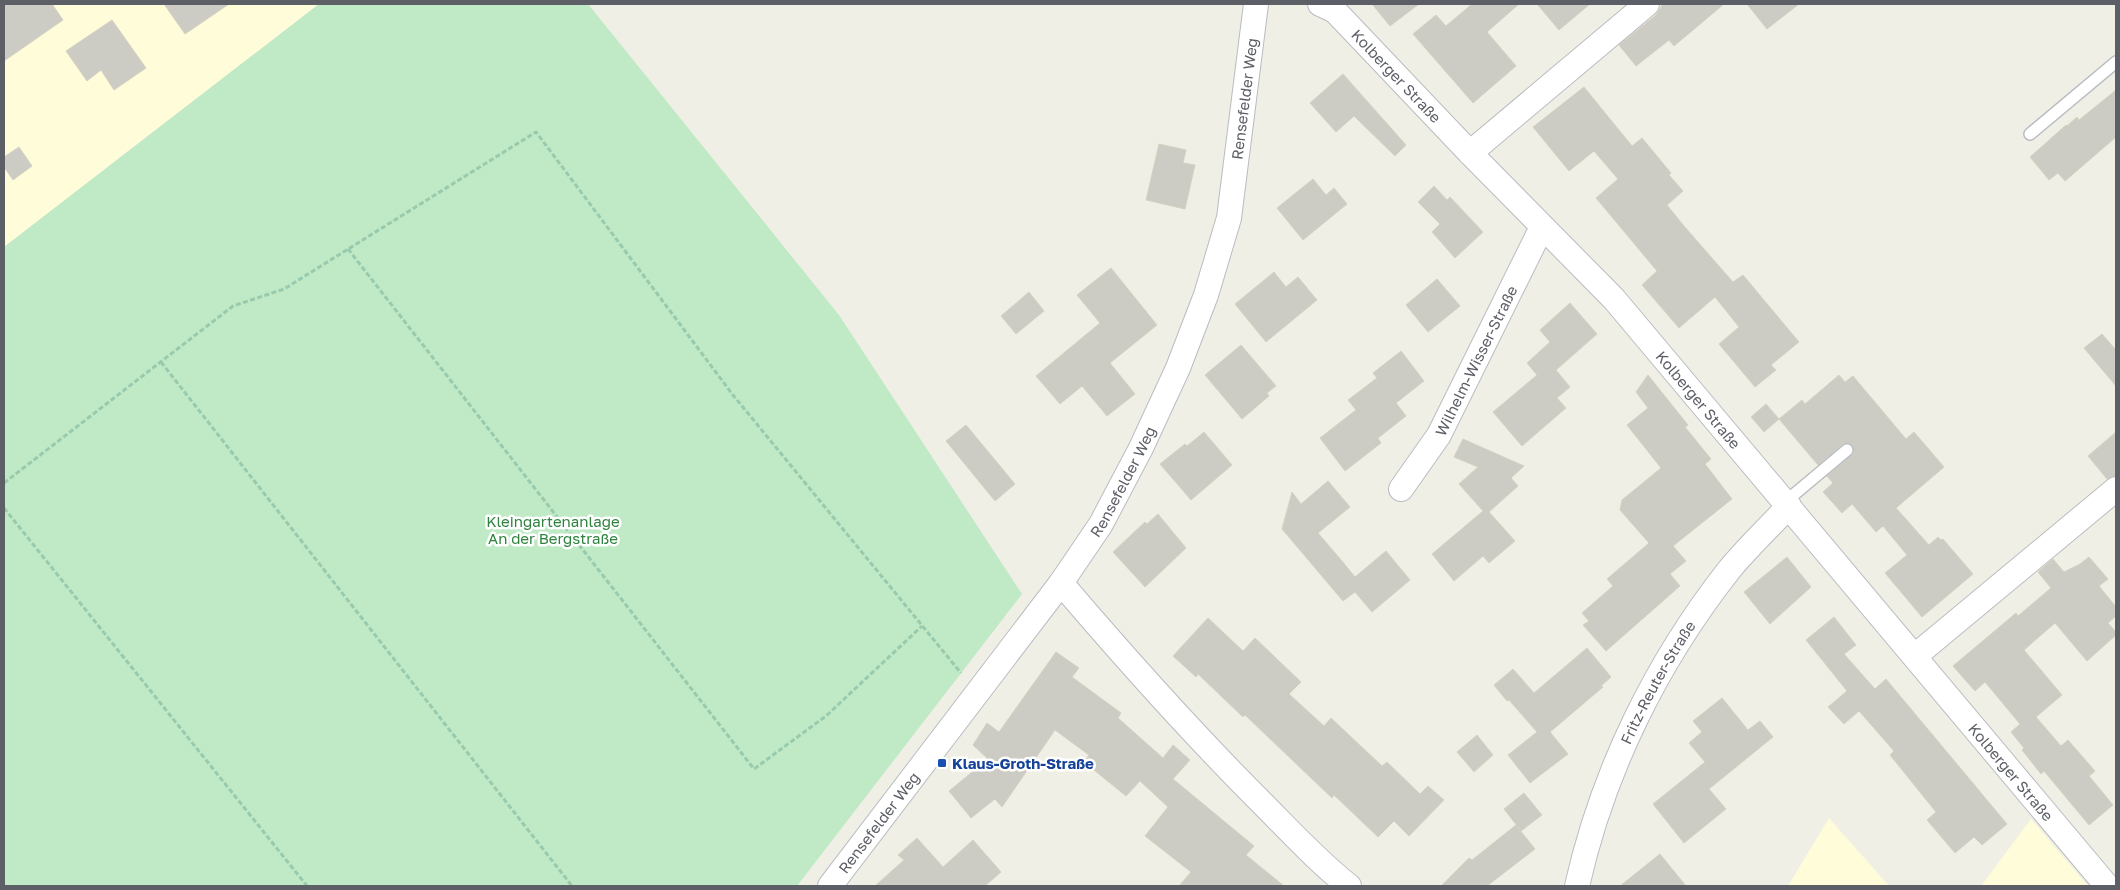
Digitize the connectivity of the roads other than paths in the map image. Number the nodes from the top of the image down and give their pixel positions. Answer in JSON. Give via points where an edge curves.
{"nodes":[{"id":1,"x":1256,"y":4,"type":"edge"},
{"id":2,"x":1320,"y":4,"type":"edge"},
{"id":3,"x":1647,"y":4,"type":"edge"},
{"id":4,"x":2116,"y":62,"type":"edge"},
{"id":5,"x":2030,"y":134,"type":"dead end"},
{"id":6,"x":1470,"y":153,"type":"junction"},
{"id":7,"x":1542,"y":227,"type":"junction"},
{"id":8,"x":1847,"y":450,"type":"dead end"},
{"id":9,"x":1402,"y":489,"type":"dead end"},
{"id":10,"x":2116,"y":489,"type":"edge"},
{"id":11,"x":1787,"y":504,"type":"junction"},
{"id":12,"x":1061,"y":583,"type":"junction"},
{"id":13,"x":1915,"y":656,"type":"junction"},
{"id":14,"x":836,"y":884,"type":"edge"},
{"id":15,"x":1349,"y":886,"type":"edge"},
{"id":16,"x":1576,"y":886,"type":"edge"},
{"id":17,"x":2107,"y":886,"type":"edge"}],
"edges":[{"from":1,"to":12,"type":"street","name":"Rensefelder Weg","via":[[1229,218],[1206,295],[1178,368],[1141,448],[1101,524]]},
{"from":2,"to":6,"type":"street","name":"Kolberger Straße","via":[[1336,11]]},
{"from":3,"to":6,"type":"street"},
{"from":4,"to":5,"type":"lane"},
{"from":6,"to":7,"type":"street","name":"Kolberger Straße"},
{"from":7,"to":9,"type":"street","name":"Wilhelm-Wisser-Straße","via":[[1439,435]]},
{"from":7,"to":11,"type":"street","name":"Kolberger Straße","via":[[1614,299]]},
{"from":8,"to":11,"type":"lane"},
{"from":10,"to":13,"type":"street"},
{"from":11,"to":13,"type":"street","name":"Kolberger Straße"},
{"from":11,"to":16,"type":"street","name":"Fritz-Reuter-Straße","via":[[1730,569],[1671,651],[1620,750],[1596,813]]},
{"from":12,"to":14,"type":"street","name":"Rensefelder Weg"},
{"from":12,"to":15,"type":"street","via":[[1227,768]]},
{"from":13,"to":17,"type":"street","name":"Kolberger Straße"}]}
